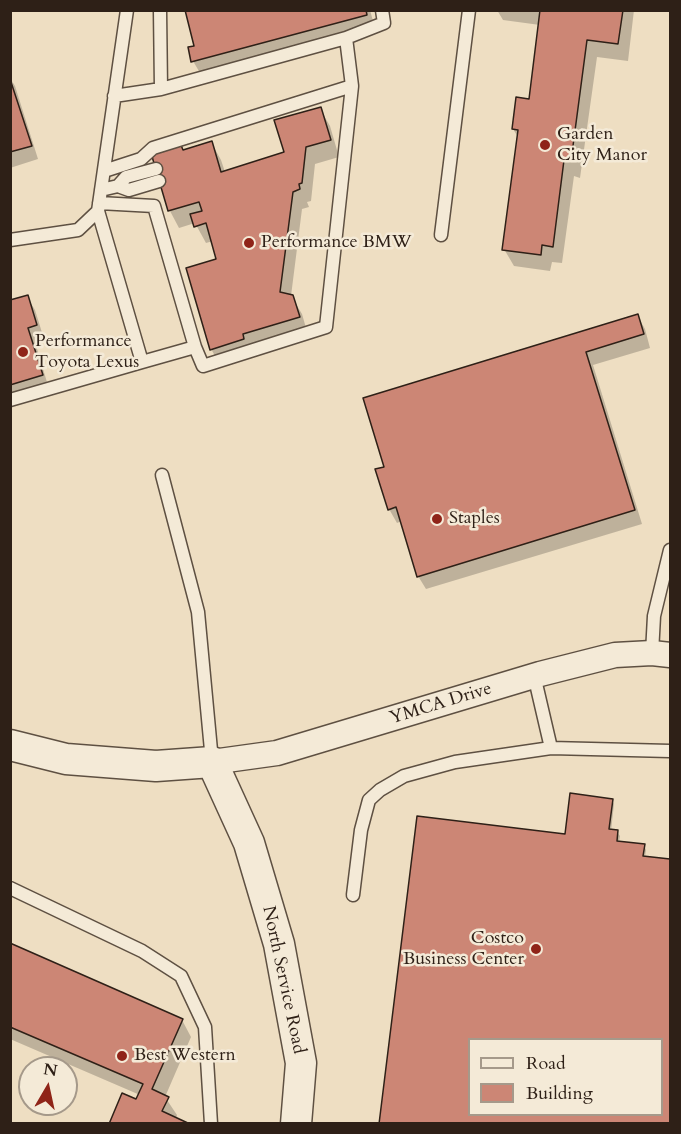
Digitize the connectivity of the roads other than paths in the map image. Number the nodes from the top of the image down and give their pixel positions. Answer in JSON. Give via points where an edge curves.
{"nodes":[{"id":1,"x":127,"y":10,"type":"edge"},
{"id":2,"x":160,"y":10,"type":"edge"},
{"id":3,"x":382,"y":10,"type":"edge"},
{"id":4,"x":469,"y":10,"type":"edge"},
{"id":5,"x":346,"y":38,"type":"junction"},
{"id":6,"x":352,"y":86,"type":"junction"},
{"id":7,"x":161,"y":89,"type":"junction"},
{"id":8,"x":114,"y":96,"type":"junction"},
{"id":9,"x":104,"y":171,"type":"junction"},
{"id":10,"x":158,"y":175,"type":"dead end"},
{"id":11,"x":101,"y":190,"type":"junction"},
{"id":12,"x":98,"y":207,"type":"junction"},
{"id":13,"x":441,"y":234,"type":"dead end"},
{"id":14,"x":10,"y":240,"type":"edge"},
{"id":15,"x":195,"y":346,"type":"junction"},
{"id":16,"x":142,"y":362,"type":"junction"},
{"id":17,"x":10,"y":400,"type":"edge"},
{"id":18,"x":162,"y":476,"type":"dead end"},
{"id":19,"x":670,"y":550,"type":"edge"},
{"id":20,"x":661,"y":654,"type":"edge"},
{"id":21,"x":534,"y":675,"type":"junction"},
{"id":22,"x":10,"y":745,"type":"edge"},
{"id":23,"x":551,"y":748,"type":"junction"},
{"id":24,"x":670,"y":752,"type":"edge"},
{"id":25,"x":212,"y":762,"type":"junction"},
{"id":26,"x":10,"y":888,"type":"edge"},
{"id":27,"x":353,"y":895,"type":"dead end"},
{"id":28,"x":211,"y":1124,"type":"edge"},
{"id":29,"x":296,"y":1124,"type":"edge"}],
"edges":[{"from":1,"to":8,"type":"lane"},
{"from":2,"to":7,"type":"lane"},
{"from":3,"to":5,"type":"lane","via":[[384,23]]},
{"from":4,"to":13,"type":"lane"},
{"from":5,"to":6,"type":"lane"},
{"from":5,"to":7,"type":"lane"},
{"from":6,"to":9,"type":"lane","via":[[153,148],[141,159]]},
{"from":6,"to":15,"type":"lane","via":[[326,327],[203,366]]},
{"from":7,"to":8,"type":"lane"},
{"from":8,"to":9,"type":"lane"},
{"from":9,"to":11,"type":"lane"},
{"from":10,"to":11,"type":"lane","via":[[126,177],[118,186]]},
{"from":11,"to":12,"type":"lane"},
{"from":12,"to":14,"type":"lane","via":[[78,230]]},
{"from":12,"to":15,"type":"lane","via":[[154,206]]},
{"from":12,"to":16,"type":"lane"},
{"from":15,"to":16,"type":"lane"},
{"from":16,"to":17,"type":"lane"},
{"from":18,"to":25,"type":"lane","via":[[198,612]]},
{"from":19,"to":20,"type":"lane","via":[[654,615]]},
{"from":20,"to":21,"type":"street","name":"YMCA Drive","via":[[615,655]]},
{"from":21,"to":23,"type":"lane"},
{"from":21,"to":25,"type":"street","name":"YMCA Drive","via":[[277,753]]},
{"from":22,"to":25,"type":"street","via":[[66,759],[156,766]]},
{"from":23,"to":24,"type":"lane"},
{"from":23,"to":27,"type":"lane","via":[[455,762],[404,776],[380,790],[369,800],[361,830]]},
{"from":25,"to":29,"type":"street","name":"North Service Road","via":[[249,843],[279,944],[301,1063]]},
{"from":26,"to":28,"type":"lane","via":[[142,951],[181,976],[205,1027]]}]}
